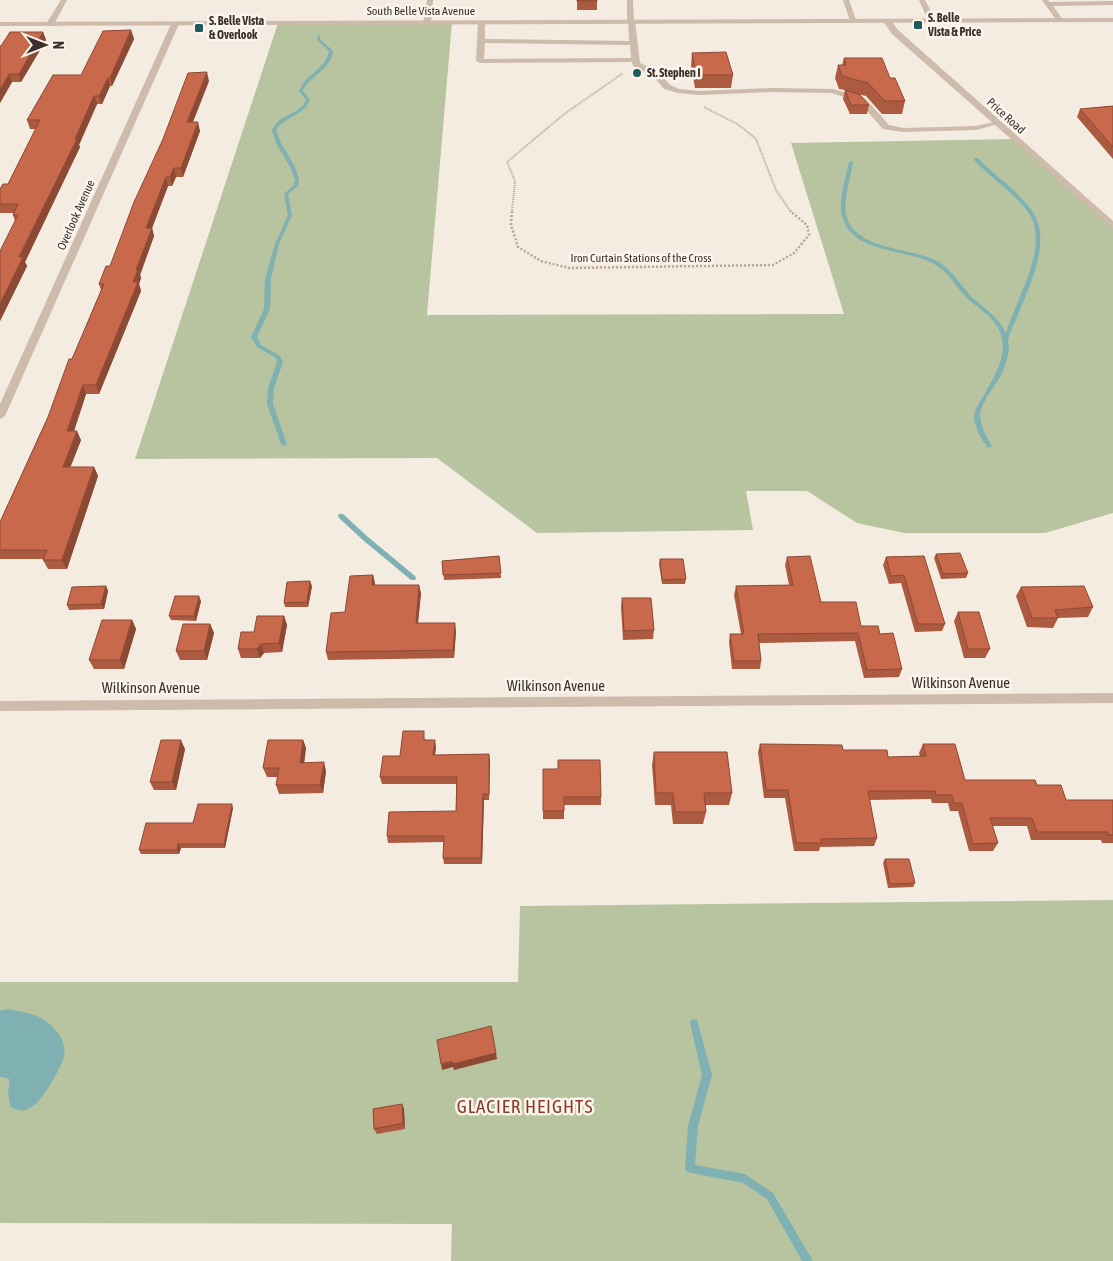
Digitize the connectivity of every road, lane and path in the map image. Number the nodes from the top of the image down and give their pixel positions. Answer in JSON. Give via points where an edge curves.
{"nodes":[{"id":1,"x":64,"y":0,"type":"edge"},
{"id":2,"x":430,"y":0,"type":"edge"},
{"id":3,"x":630,"y":0,"type":"edge"},
{"id":4,"x":846,"y":0,"type":"edge"},
{"id":5,"x":922,"y":0,"type":"edge"},
{"id":6,"x":1046,"y":2,"type":"edge"},
{"id":7,"x":1113,"y":3,"type":"edge"},
{"id":8,"x":1059,"y":20,"type":"junction"},
{"id":9,"x":1113,"y":20,"type":"edge"},
{"id":10,"x":631,"y":21,"type":"junction"},
{"id":11,"x":854,"y":21,"type":"junction"},
{"id":12,"x":886,"y":21,"type":"junction"},
{"id":13,"x":932,"y":21,"type":"junction"},
{"id":14,"x":427,"y":22,"type":"junction"},
{"id":15,"x":481,"y":22,"type":"junction"},
{"id":16,"x":0,"y":24,"type":"edge"},
{"id":17,"x":50,"y":24,"type":"junction"},
{"id":18,"x":175,"y":24,"type":"junction"},
{"id":19,"x":481,"y":41,"type":"junction"},
{"id":20,"x":633,"y":43,"type":"junction"},
{"id":21,"x":635,"y":60,"type":"junction"},
{"id":22,"x":645,"y":68,"type":"junction"},
{"id":23,"x":703,"y":106,"type":"dead end"},
{"id":24,"x":998,"y":123,"type":"junction"},
{"id":25,"x":1113,"y":226,"type":"edge"},
{"id":26,"x":0,"y":416,"type":"edge"},
{"id":27,"x":1113,"y":698,"type":"edge"},
{"id":28,"x":0,"y":706,"type":"edge"}],
"edges":[{"from":1,"to":17,"type":"street"},
{"from":2,"to":14,"type":"street"},
{"from":3,"to":10,"type":"street"},
{"from":4,"to":11,"type":"street"},
{"from":5,"to":13,"type":"street"},
{"from":6,"to":7,"type":"street"},
{"from":6,"to":8,"type":"street"},
{"from":8,"to":9,"type":"street","name":"South Belle Vista Avenue"},
{"from":8,"to":13,"type":"street","name":"South Belle Vista Avenue"},
{"from":10,"to":11,"type":"street","name":"South Belle Vista Avenue"},
{"from":10,"to":15,"type":"street","name":"South Belle Vista Avenue"},
{"from":10,"to":20,"type":"street"},
{"from":11,"to":12,"type":"street","name":"South Belle Vista Avenue"},
{"from":12,"to":13,"type":"street","name":"South Belle Vista Avenue"},
{"from":12,"to":24,"type":"street","name":"Price Road"},
{"from":14,"to":15,"type":"street","name":"South Belle Vista Avenue"},
{"from":14,"to":18,"type":"street","name":"South Belle Vista Avenue"},
{"from":15,"to":19,"type":"street"},
{"from":16,"to":17,"type":"street","name":"South Belle Vista Avenue"},
{"from":17,"to":18,"type":"street","name":"South Belle Vista Avenue"},
{"from":18,"to":26,"type":"street","name":"Overlook Avenue"},
{"from":19,"to":20,"type":"street"},
{"from":19,"to":21,"type":"street","via":[[480,61]]},
{"from":20,"to":21,"type":"street"},
{"from":21,"to":22,"type":"street"},
{"from":22,"to":23,"type":"path","name":"Iron Curtain Stations of the Cross","via":[[628,70],[594,92],[529,141],[507,162],[515,181],[511,225],[518,246],[541,261],[568,268],[773,265],[793,256],[809,235],[807,224],[791,212],[776,190],[752,134]]},
{"from":22,"to":24,"type":"street","via":[[656,74],[667,87],[678,91],[833,91],[862,100],[886,127],[903,130],[976,128]]},
{"from":24,"to":25,"type":"street","name":"Price Road"},
{"from":27,"to":28,"type":"street","name":"Wilkinson Avenue"}]}
